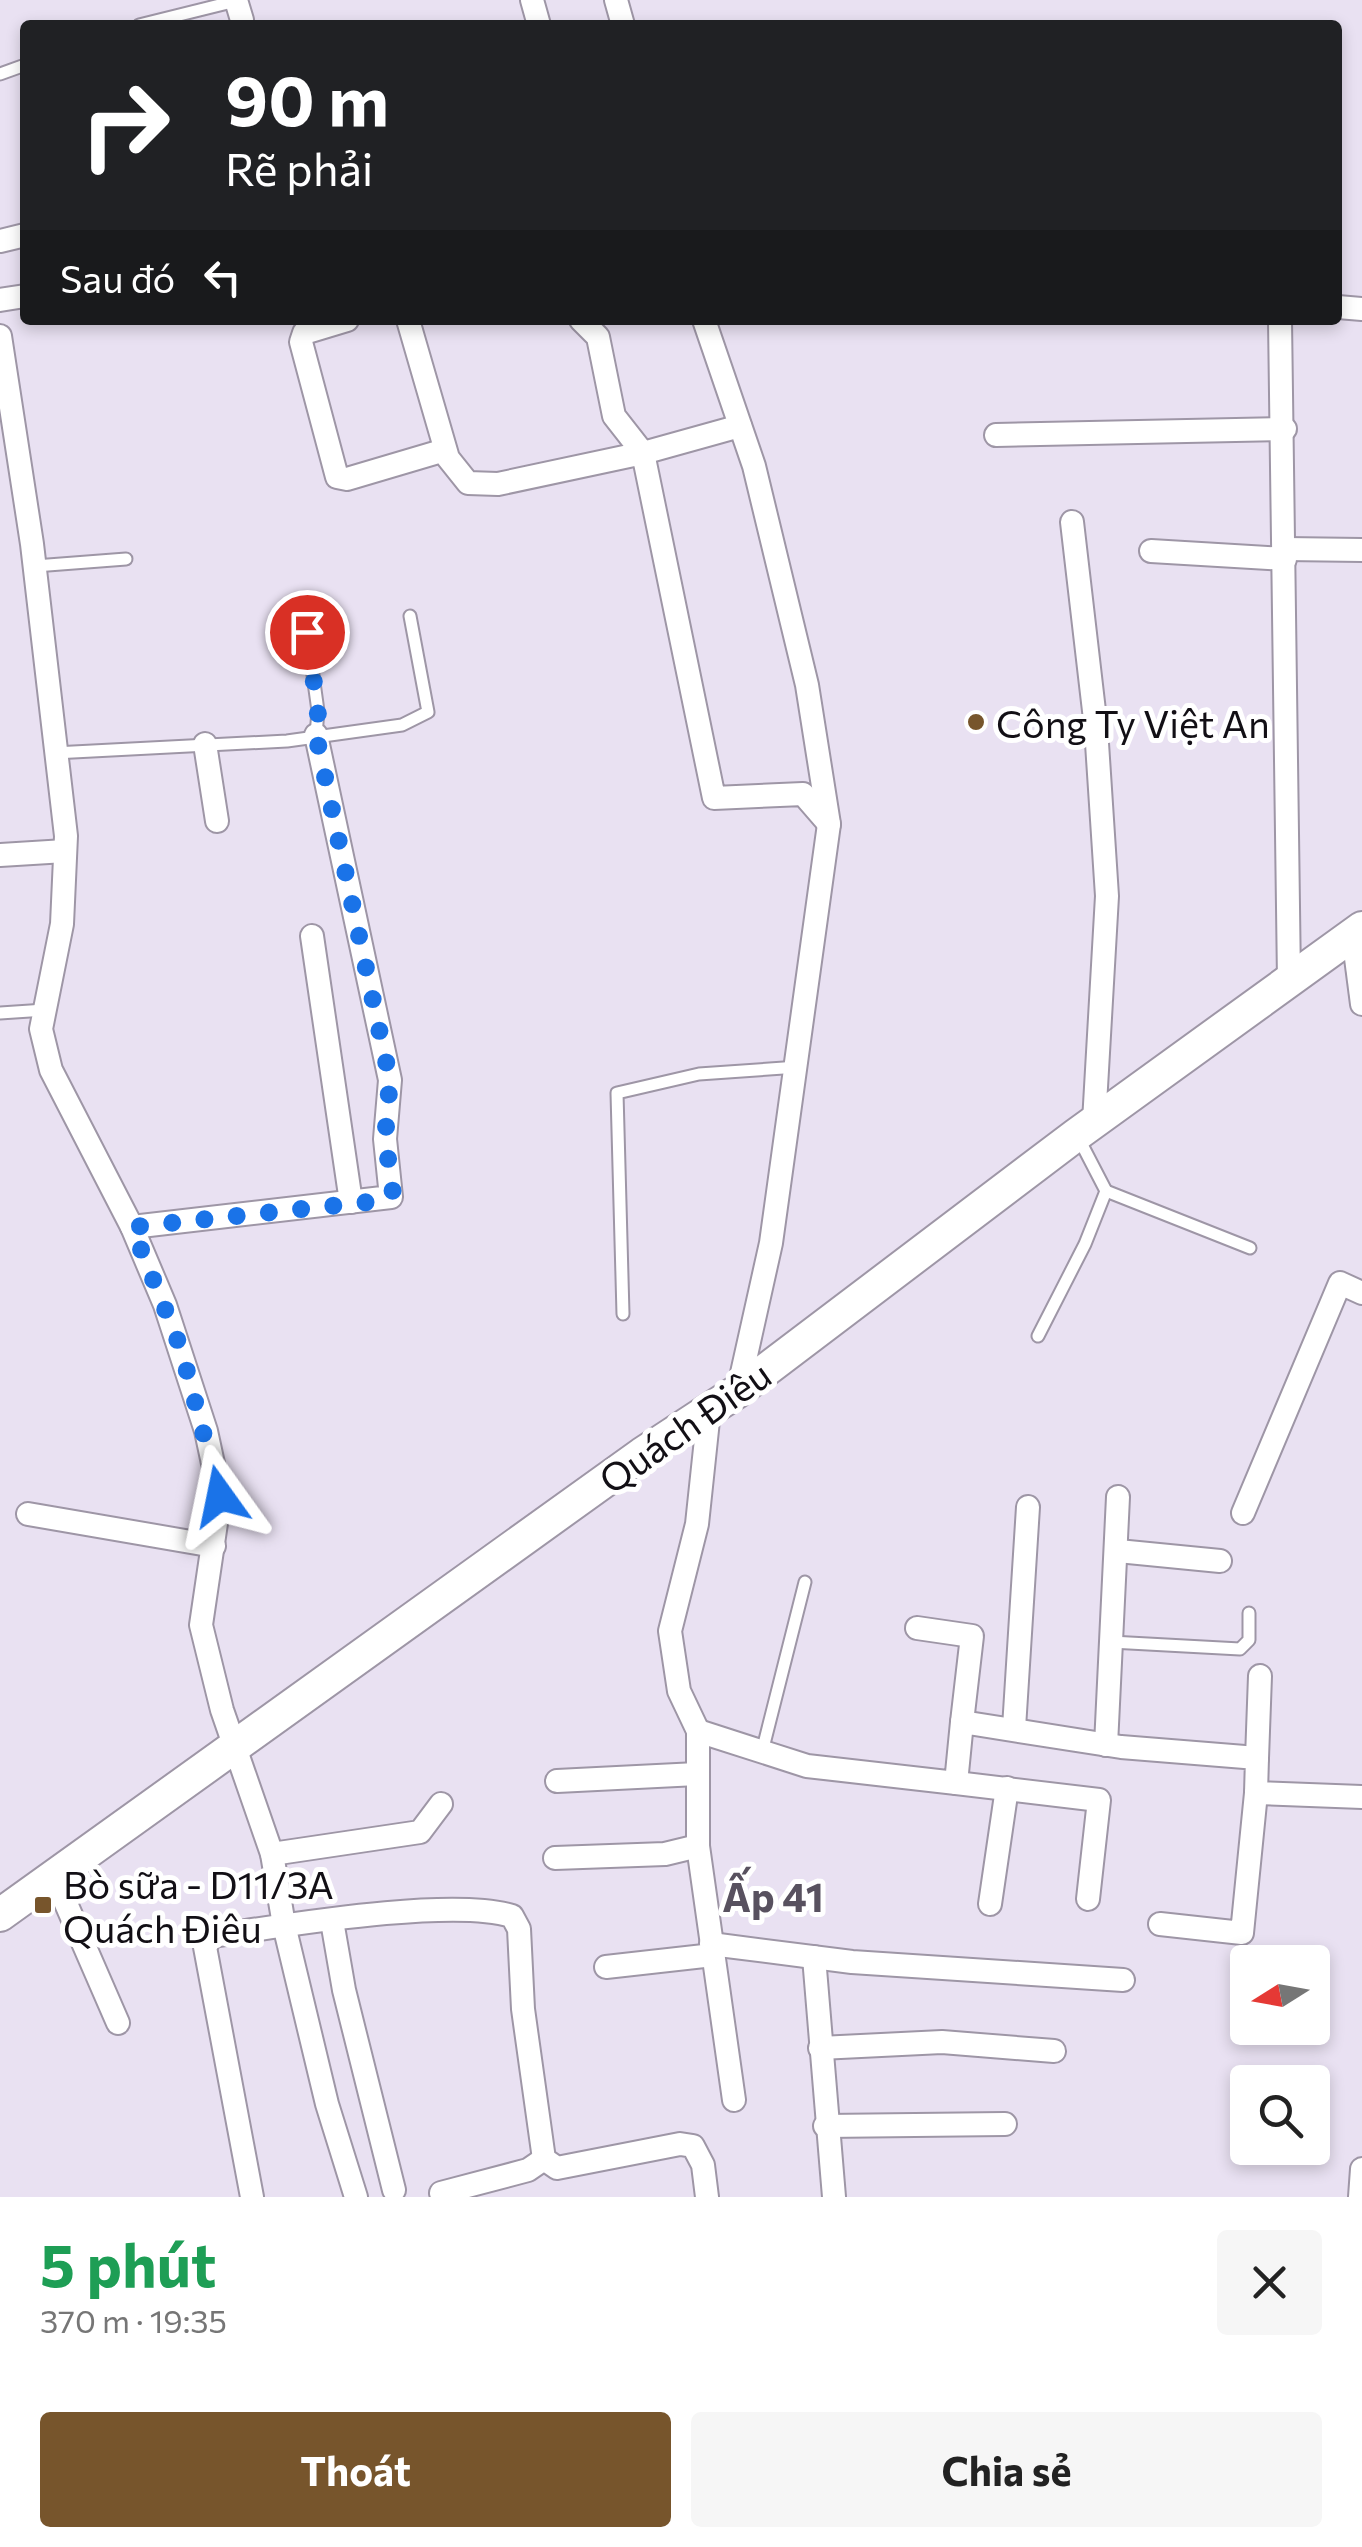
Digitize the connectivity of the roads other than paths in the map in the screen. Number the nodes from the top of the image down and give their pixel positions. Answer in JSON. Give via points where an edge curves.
{"nodes":[{"id":1,"x":238,"y":7,"type":"edge"},
{"id":2,"x":166,"y":20,"type":"edge"},
{"id":3,"x":330,"y":325,"type":"edge"},
{"id":4,"x":409,"y":325,"type":"edge"},
{"id":5,"x":586,"y":325,"type":"edge"},
{"id":6,"x":706,"y":325,"type":"edge"},
{"id":7,"x":1280,"y":325,"type":"edge"},
{"id":8,"x":0,"y":336,"type":"edge"},
{"id":9,"x":740,"y":426,"type":"junction"},
{"id":10,"x":1285,"y":429,"type":"junction"},
{"id":11,"x":996,"y":435,"type":"dead end"},
{"id":12,"x":446,"y":450,"type":"junction"},
{"id":13,"x":643,"y":453,"type":"junction"},
{"id":14,"x":1072,"y":522,"type":"dead end"},
{"id":15,"x":1362,"y":550,"type":"edge"},
{"id":16,"x":1151,"y":551,"type":"dead end"},
{"id":17,"x":1285,"y":554,"type":"junction"},
{"id":18,"x":126,"y":559,"type":"dead end"},
{"id":19,"x":35,"y":566,"type":"junction"},
{"id":20,"x":410,"y":616,"type":"dead end"},
{"id":21,"x":307,"y":632,"type":"dead end"},
{"id":22,"x":316,"y":735,"type":"junction"},
{"id":23,"x":205,"y":744,"type":"junction"},
{"id":24,"x":54,"y":753,"type":"junction"},
{"id":25,"x":217,"y":821,"type":"dead end"},
{"id":26,"x":829,"y":824,"type":"junction"},
{"id":27,"x":65,"y":851,"type":"junction"},
{"id":28,"x":0,"y":856,"type":"edge"},
{"id":29,"x":1357,"y":931,"type":"edge"},
{"id":30,"x":312,"y":936,"type":"dead end"},
{"id":31,"x":1289,"y":980,"type":"junction"},
{"id":32,"x":1362,"y":1004,"type":"edge"},
{"id":33,"x":45,"y":1010,"type":"junction"},
{"id":34,"x":0,"y":1013,"type":"edge"},
{"id":35,"x":798,"y":1067,"type":"junction"},
{"id":36,"x":1085,"y":1128,"type":"junction"},
{"id":37,"x":1106,"y":1191,"type":"junction"},
{"id":38,"x":351,"y":1202,"type":"junction"},
{"id":39,"x":132,"y":1227,"type":"junction"},
{"id":40,"x":1250,"y":1248,"type":"dead end"},
{"id":41,"x":1362,"y":1293,"type":"edge"},
{"id":42,"x":623,"y":1314,"type":"dead end"},
{"id":43,"x":1038,"y":1336,"type":"dead end"},
{"id":44,"x":738,"y":1391,"type":"junction"},
{"id":45,"x":709,"y":1411,"type":"junction"},
{"id":46,"x":1118,"y":1496,"type":"dead end"},
{"id":47,"x":1028,"y":1507,"type":"dead end"},
{"id":48,"x":1243,"y":1513,"type":"dead end"},
{"id":49,"x":28,"y":1514,"type":"dead end"},
{"id":50,"x":214,"y":1546,"type":"junction"},
{"id":51,"x":1118,"y":1551,"type":"junction"},
{"id":52,"x":1220,"y":1561,"type":"dead end"},
{"id":53,"x":805,"y":1582,"type":"dead end"},
{"id":54,"x":1249,"y":1613,"type":"dead end"},
{"id":55,"x":916,"y":1628,"type":"dead end"},
{"id":56,"x":1111,"y":1642,"type":"junction"},
{"id":57,"x":1260,"y":1676,"type":"dead end"},
{"id":58,"x":962,"y":1722,"type":"junction"},
{"id":59,"x":1014,"y":1728,"type":"junction"},
{"id":60,"x":698,"y":1731,"type":"junction"},
{"id":61,"x":1106,"y":1745,"type":"junction"},
{"id":62,"x":236,"y":1746,"type":"junction"},
{"id":63,"x":762,"y":1752,"type":"junction"},
{"id":64,"x":1257,"y":1758,"type":"junction"},
{"id":65,"x":697,"y":1774,"type":"junction"},
{"id":66,"x":557,"y":1780,"type":"dead end"},
{"id":67,"x":956,"y":1783,"type":"junction"},
{"id":68,"x":1007,"y":1788,"type":"junction"},
{"id":69,"x":1256,"y":1793,"type":"junction"},
{"id":70,"x":1362,"y":1797,"type":"edge"},
{"id":71,"x":441,"y":1804,"type":"dead end"},
{"id":72,"x":698,"y":1846,"type":"junction"},
{"id":73,"x":272,"y":1854,"type":"junction"},
{"id":74,"x":555,"y":1858,"type":"dead end"},
{"id":75,"x":54,"y":1876,"type":"junction"},
{"id":76,"x":1088,"y":1899,"type":"dead end"},
{"id":77,"x":990,"y":1904,"type":"dead end"},
{"id":78,"x":0,"y":1915,"type":"edge"},
{"id":79,"x":332,"y":1920,"type":"junction"},
{"id":80,"x":1160,"y":1924,"type":"dead end"},
{"id":81,"x":284,"y":1925,"type":"junction"},
{"id":82,"x":712,"y":1950,"type":"junction"},
{"id":83,"x":814,"y":1957,"type":"junction"},
{"id":84,"x":606,"y":1967,"type":"dead end"},
{"id":85,"x":1123,"y":1980,"type":"dead end"},
{"id":86,"x":118,"y":2024,"type":"dead end"},
{"id":87,"x":820,"y":2048,"type":"junction"},
{"id":88,"x":1054,"y":2051,"type":"dead end"},
{"id":89,"x":734,"y":2100,"type":"dead end"},
{"id":90,"x":1005,"y":2124,"type":"dead end"},
{"id":91,"x":826,"y":2126,"type":"junction"},
{"id":92,"x":544,"y":2160,"type":"junction"},
{"id":93,"x":1362,"y":2169,"type":"edge"},
{"id":94,"x":394,"y":2190,"type":"dead end"},
{"id":95,"x":440,"y":2193,"type":"dead end"},
{"id":96,"x":252,"y":2197,"type":"edge"},
{"id":97,"x":356,"y":2197,"type":"edge"},
{"id":98,"x":707,"y":2197,"type":"edge"},
{"id":99,"x":834,"y":2197,"type":"edge"},
{"id":100,"x":1360,"y":2197,"type":"edge"}],
"edges":[{"from":1,"to":2,"type":"lane"},
{"from":3,"to":12,"type":"street","via":[[304,333],[301,342],[336,477]]},
{"from":4,"to":12,"type":"street"},
{"from":5,"to":13,"type":"street","via":[[598,337],[614,416]]},
{"from":6,"to":9,"type":"street"},
{"from":7,"to":10,"type":"street"},
{"from":8,"to":19,"type":"street"},
{"from":9,"to":13,"type":"street"},
{"from":9,"to":26,"type":"street","via":[[806,685]]},
{"from":10,"to":11,"type":"street"},
{"from":10,"to":17,"type":"street"},
{"from":12,"to":13,"type":"street","via":[[468,483],[498,484]]},
{"from":13,"to":26,"type":"street","via":[[714,798],[803,794]]},
{"from":14,"to":36,"type":"street","via":[[1107,896]]},
{"from":15,"to":17,"type":"street"},
{"from":16,"to":17,"type":"street"},
{"from":17,"to":31,"type":"street"},
{"from":18,"to":19,"type":"lane"},
{"from":19,"to":24,"type":"street"},
{"from":20,"to":22,"type":"lane","via":[[428,712],[402,725]]},
{"from":21,"to":22,"type":"lane"},
{"from":22,"to":23,"type":"lane"},
{"from":22,"to":38,"type":"street","via":[[390,1080],[385,1139],[391,1197]]},
{"from":23,"to":24,"type":"lane"},
{"from":23,"to":25,"type":"street"},
{"from":24,"to":27,"type":"street"},
{"from":26,"to":35,"type":"street"},
{"from":27,"to":28,"type":"street"},
{"from":27,"to":33,"type":"street","via":[[62,924]]},
{"from":29,"to":31,"type":"main road","name":"Quách Điêu"},
{"from":29,"to":32,"type":"street"},
{"from":30,"to":38,"type":"street"},
{"from":31,"to":36,"type":"main road","name":"Quách Điêu"},
{"from":33,"to":34,"type":"lane"},
{"from":33,"to":39,"type":"street","via":[[41,1028],[50,1070]]},
{"from":35,"to":42,"type":"lane","via":[[699,1074],[616,1092]]},
{"from":35,"to":44,"type":"street","via":[[771,1243]]},
{"from":36,"to":37,"type":"lane"},
{"from":36,"to":44,"type":"main road","name":"Quách Điêu"},
{"from":37,"to":40,"type":"lane"},
{"from":37,"to":43,"type":"lane"},
{"from":38,"to":39,"type":"street"},
{"from":39,"to":50,"type":"street","via":[[166,1305],[206,1432],[220,1496]]},
{"from":41,"to":48,"type":"street","via":[[1340,1283]]},
{"from":44,"to":45,"type":"main road","name":"Quách Điêu"},
{"from":45,"to":60,"type":"street","via":[[697,1524],[670,1631],[678,1691]]},
{"from":45,"to":62,"type":"main road","name":"Quách Điêu"},
{"from":46,"to":51,"type":"street"},
{"from":47,"to":59,"type":"street"},
{"from":49,"to":50,"type":"street"},
{"from":50,"to":62,"type":"street","via":[[201,1624]]},
{"from":51,"to":52,"type":"street"},
{"from":51,"to":56,"type":"street"},
{"from":53,"to":63,"type":"lane"},
{"from":54,"to":56,"type":"lane","via":[[1249,1640],[1240,1649]]},
{"from":55,"to":58,"type":"street","via":[[972,1636]]},
{"from":56,"to":61,"type":"street"},
{"from":57,"to":64,"type":"street"},
{"from":58,"to":59,"type":"street"},
{"from":58,"to":67,"type":"street"},
{"from":59,"to":61,"type":"street"},
{"from":60,"to":63,"type":"street"},
{"from":60,"to":65,"type":"street"},
{"from":61,"to":64,"type":"street"},
{"from":62,"to":73,"type":"street"},
{"from":62,"to":75,"type":"main road","name":"Quách Điêu"},
{"from":63,"to":67,"type":"street","via":[[806,1766]]},
{"from":64,"to":69,"type":"street"},
{"from":65,"to":66,"type":"street"},
{"from":65,"to":72,"type":"street"},
{"from":67,"to":68,"type":"street"},
{"from":68,"to":76,"type":"street","via":[[1100,1800]]},
{"from":68,"to":77,"type":"street"},
{"from":69,"to":70,"type":"street"},
{"from":69,"to":80,"type":"street","via":[[1242,1933]]},
{"from":71,"to":73,"type":"street","via":[[420,1832]]},
{"from":72,"to":74,"type":"street","via":[[665,1854]]},
{"from":72,"to":82,"type":"street"},
{"from":73,"to":81,"type":"street"},
{"from":75,"to":78,"type":"main road","name":"Quách Điêu"},
{"from":75,"to":86,"type":"street"},
{"from":79,"to":81,"type":"street"},
{"from":79,"to":92,"type":"street","via":[[493,1910],[512,1916],[519,1929]]},
{"from":79,"to":94,"type":"street"},
{"from":81,"to":96,"type":"street","via":[[212,1936],[205,1947]]},
{"from":81,"to":97,"type":"street"},
{"from":82,"to":83,"type":"street"},
{"from":82,"to":84,"type":"street"},
{"from":82,"to":89,"type":"street"},
{"from":83,"to":85,"type":"street"},
{"from":83,"to":87,"type":"street"},
{"from":87,"to":88,"type":"street","via":[[942,2042]]},
{"from":87,"to":91,"type":"street"},
{"from":90,"to":91,"type":"street"},
{"from":91,"to":99,"type":"street"},
{"from":92,"to":95,"type":"street"},
{"from":92,"to":98,"type":"street","via":[[556,2168],[692,2146],[704,2165]]},
{"from":93,"to":100,"type":"street"}]}
